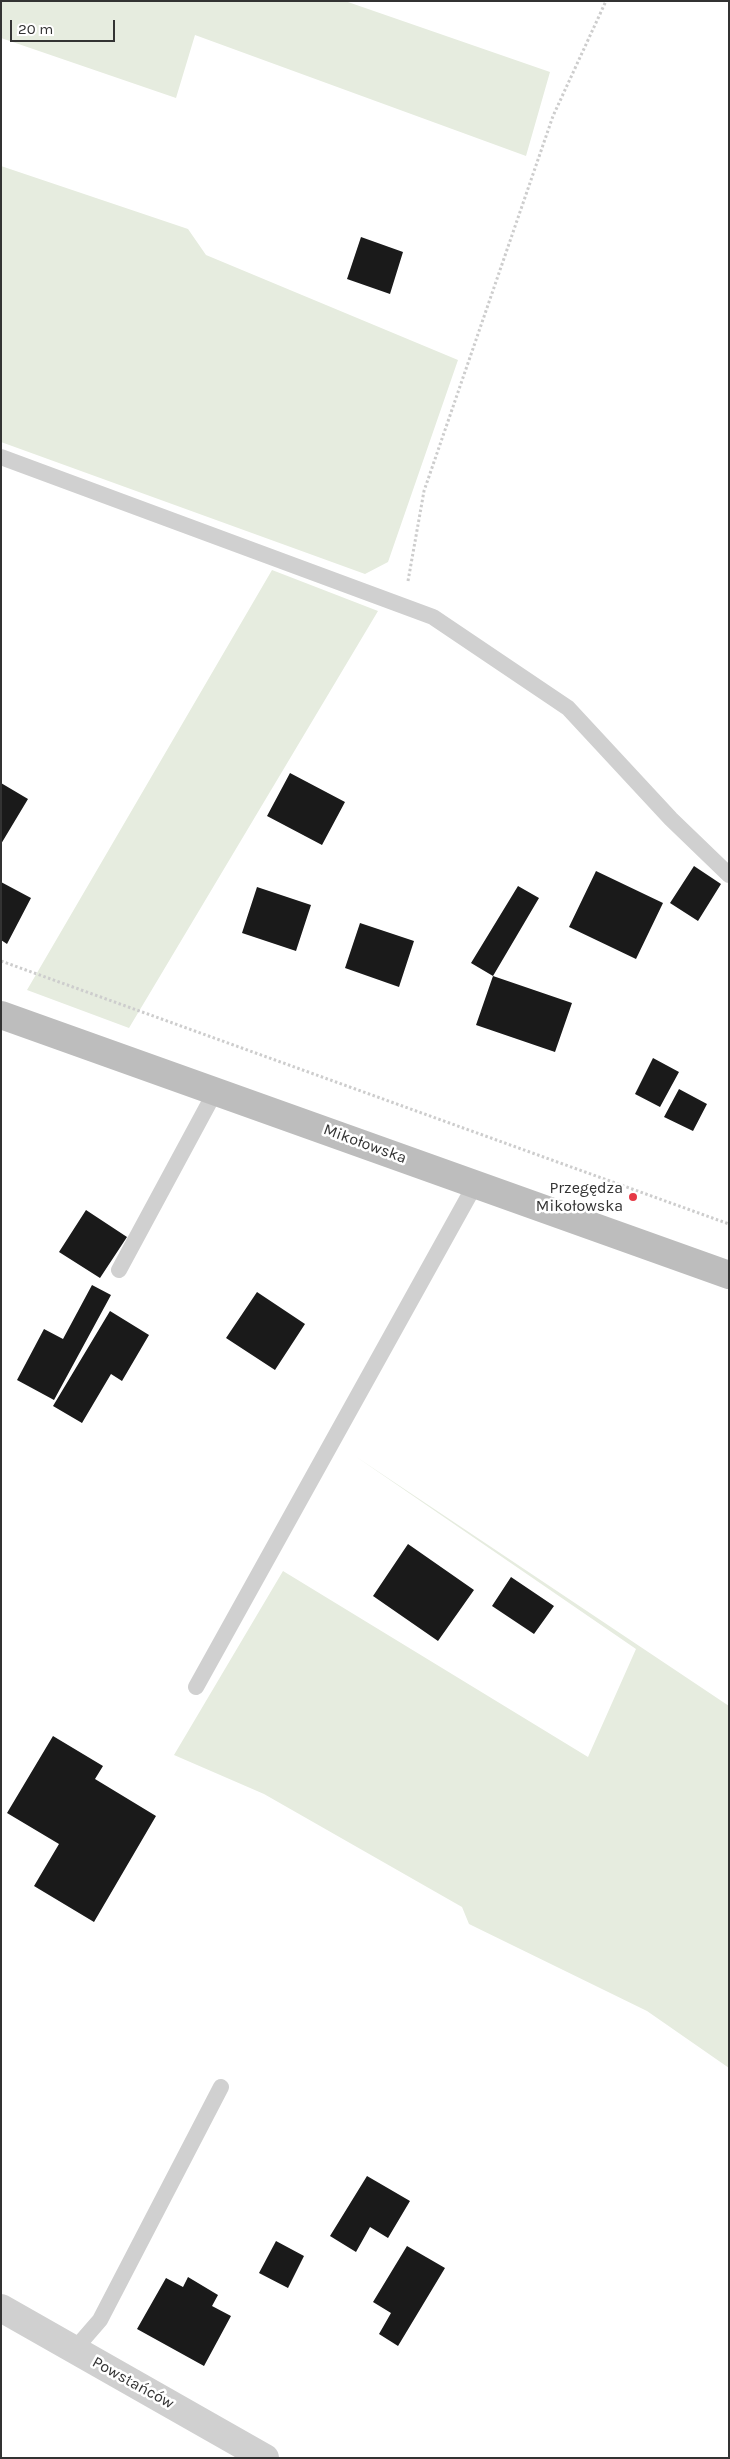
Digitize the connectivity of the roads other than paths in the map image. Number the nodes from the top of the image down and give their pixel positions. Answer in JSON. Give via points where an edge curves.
{"nodes":[{"id":1,"x":1,"y":457,"type":"edge"},
{"id":2,"x":729,"y":875,"type":"edge"},
{"id":3,"x":1,"y":1015,"type":"edge"},
{"id":4,"x":216,"y":1092,"type":"junction"},
{"id":5,"x":476,"y":1183,"type":"junction"},
{"id":6,"x":119,"y":1270,"type":"dead end"},
{"id":7,"x":729,"y":1274,"type":"edge"},
{"id":8,"x":196,"y":1687,"type":"dead end"},
{"id":9,"x":221,"y":2087,"type":"dead end"},
{"id":10,"x":1,"y":2308,"type":"edge"},
{"id":11,"x":74,"y":2350,"type":"junction"},
{"id":12,"x":266,"y":2458,"type":"edge"}],
"edges":[{"from":1,"to":2,"type":"lane","via":[[433,617],[568,708],[671,820]]},
{"from":3,"to":4,"type":"main road","name":"Mikołowska"},
{"from":4,"to":5,"type":"main road","name":"Mikołowska"},
{"from":4,"to":6,"type":"lane"},
{"from":5,"to":7,"type":"main road","name":"Mikołowska"},
{"from":5,"to":8,"type":"lane"},
{"from":9,"to":11,"type":"lane","via":[[100,2320]]},
{"from":10,"to":11,"type":"street","name":"Powstańców"},
{"from":11,"to":12,"type":"street","name":"Powstańców"}]}
